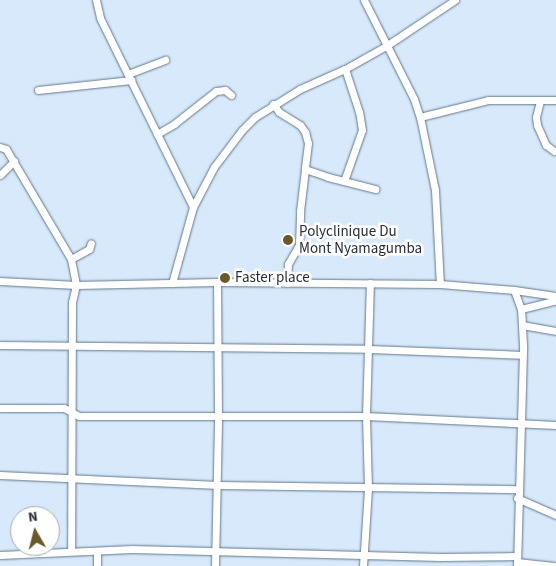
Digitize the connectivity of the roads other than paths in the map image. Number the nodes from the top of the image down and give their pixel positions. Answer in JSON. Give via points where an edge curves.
{"nodes":[{"id":1,"x":96,"y":0,"type":"edge"},
{"id":2,"x":364,"y":0,"type":"edge"},
{"id":3,"x":455,"y":0,"type":"edge"},
{"id":4,"x":386,"y":46,"type":"junction"},
{"id":5,"x":165,"y":60,"type":"dead end"},
{"id":6,"x":345,"y":69,"type":"junction"},
{"id":7,"x":130,"y":77,"type":"junction"},
{"id":8,"x":38,"y":90,"type":"dead end"},
{"id":9,"x":232,"y":95,"type":"dead end"},
{"id":10,"x":556,"y":100,"type":"edge"},
{"id":11,"x":540,"y":101,"type":"junction"},
{"id":12,"x":273,"y":104,"type":"junction"},
{"id":13,"x":420,"y":117,"type":"junction"},
{"id":14,"x":157,"y":134,"type":"junction"},
{"id":15,"x":0,"y":147,"type":"edge"},
{"id":16,"x":554,"y":151,"type":"dead end"},
{"id":17,"x":14,"y":161,"type":"junction"},
{"id":18,"x":305,"y":169,"type":"junction"},
{"id":19,"x":0,"y":175,"type":"edge"},
{"id":20,"x":344,"y":181,"type":"junction"},
{"id":21,"x":376,"y":189,"type":"dead end"},
{"id":22,"x":193,"y":208,"type":"junction"},
{"id":23,"x":91,"y":243,"type":"dead end"},
{"id":24,"x":71,"y":259,"type":"junction"},
{"id":25,"x":0,"y":281,"type":"edge"},
{"id":26,"x":217,"y":282,"type":"junction"},
{"id":27,"x":172,"y":283,"type":"junction"},
{"id":28,"x":287,"y":283,"type":"junction"},
{"id":29,"x":370,"y":283,"type":"junction"},
{"id":30,"x":440,"y":284,"type":"junction"},
{"id":31,"x":76,"y":285,"type":"junction"},
{"id":32,"x":514,"y":290,"type":"junction"},
{"id":33,"x":556,"y":296,"type":"edge"},
{"id":34,"x":556,"y":300,"type":"edge"},
{"id":35,"x":521,"y":310,"type":"junction"},
{"id":36,"x":522,"y":325,"type":"junction"},
{"id":37,"x":556,"y":331,"type":"edge"},
{"id":38,"x":0,"y":345,"type":"edge"},
{"id":39,"x":72,"y":347,"type":"junction"},
{"id":40,"x":217,"y":349,"type":"junction"},
{"id":41,"x":368,"y":349,"type":"junction"},
{"id":42,"x":522,"y":355,"type":"junction"},
{"id":43,"x":0,"y":408,"type":"edge"},
{"id":44,"x":72,"y":412,"type":"junction"},
{"id":45,"x":366,"y":416,"type":"junction"},
{"id":46,"x":218,"y":417,"type":"junction"},
{"id":47,"x":520,"y":424,"type":"junction"},
{"id":48,"x":556,"y":425,"type":"edge"},
{"id":49,"x":0,"y":476,"type":"edge"},
{"id":50,"x":71,"y":478,"type":"junction"},
{"id":51,"x":218,"y":485,"type":"junction"},
{"id":52,"x":368,"y":488,"type":"junction"},
{"id":53,"x":517,"y":489,"type":"junction"},
{"id":54,"x":518,"y":498,"type":"junction"},
{"id":55,"x":556,"y":516,"type":"edge"},
{"id":56,"x":71,"y":551,"type":"junction"},
{"id":57,"x":97,"y":551,"type":"junction"},
{"id":58,"x":214,"y":552,"type":"junction"},
{"id":59,"x":364,"y":554,"type":"junction"},
{"id":60,"x":0,"y":556,"type":"edge"},
{"id":61,"x":517,"y":561,"type":"edge"},
{"id":62,"x":97,"y":566,"type":"edge"},
{"id":63,"x":215,"y":566,"type":"edge"},
{"id":64,"x":364,"y":566,"type":"edge"},
{"id":65,"x":554,"y":566,"type":"edge"}],
"edges":[{"from":1,"to":7,"type":"street","via":[[100,18]]},
{"from":2,"to":4,"type":"street"},
{"from":3,"to":4,"type":"street"},
{"from":4,"to":6,"type":"street"},
{"from":4,"to":13,"type":"street"},
{"from":5,"to":7,"type":"street"},
{"from":6,"to":12,"type":"street"},
{"from":6,"to":20,"type":"street","via":[[362,130]]},
{"from":7,"to":8,"type":"street"},
{"from":7,"to":14,"type":"street"},
{"from":9,"to":14,"type":"street","via":[[225,90],[216,91]]},
{"from":10,"to":11,"type":"street"},
{"from":11,"to":13,"type":"street","via":[[488,100]]},
{"from":11,"to":16,"type":"street","via":[[536,125],[546,145]]},
{"from":12,"to":18,"type":"street","via":[[305,132],[308,143]]},
{"from":12,"to":22,"type":"street","via":[[242,130],[214,167]]},
{"from":13,"to":30,"type":"street","via":[[435,190]]},
{"from":14,"to":22,"type":"street"},
{"from":15,"to":17,"type":"street","via":[[6,149]]},
{"from":17,"to":19,"type":"street"},
{"from":17,"to":24,"type":"street"},
{"from":18,"to":20,"type":"street"},
{"from":18,"to":28,"type":"street","via":[[299,244],[288,264]]},
{"from":20,"to":21,"type":"street"},
{"from":22,"to":27,"type":"street"},
{"from":23,"to":24,"type":"street","via":[[89,249]]},
{"from":24,"to":31,"type":"street"},
{"from":25,"to":31,"type":"street"},
{"from":26,"to":27,"type":"street"},
{"from":26,"to":28,"type":"street"},
{"from":26,"to":40,"type":"street"},
{"from":27,"to":31,"type":"street"},
{"from":28,"to":29,"type":"street"},
{"from":29,"to":30,"type":"street"},
{"from":29,"to":41,"type":"street"},
{"from":30,"to":32,"type":"street"},
{"from":31,"to":39,"type":"street","via":[[72,302]]},
{"from":32,"to":33,"type":"street"},
{"from":32,"to":35,"type":"street"},
{"from":34,"to":35,"type":"street"},
{"from":35,"to":36,"type":"street"},
{"from":36,"to":37,"type":"street"},
{"from":36,"to":42,"type":"street"},
{"from":38,"to":39,"type":"street"},
{"from":39,"to":40,"type":"street"},
{"from":39,"to":44,"type":"street"},
{"from":40,"to":41,"type":"street"},
{"from":40,"to":46,"type":"street"},
{"from":41,"to":42,"type":"street"},
{"from":41,"to":45,"type":"street"},
{"from":42,"to":47,"type":"street"},
{"from":43,"to":44,"type":"street","via":[[64,408]]},
{"from":44,"to":46,"type":"street","via":[[79,416]]},
{"from":44,"to":50,"type":"street"},
{"from":45,"to":46,"type":"street"},
{"from":45,"to":47,"type":"street"},
{"from":45,"to":52,"type":"street"},
{"from":46,"to":51,"type":"street"},
{"from":47,"to":48,"type":"street"},
{"from":47,"to":53,"type":"street"},
{"from":49,"to":50,"type":"street"},
{"from":50,"to":51,"type":"street"},
{"from":50,"to":56,"type":"street"},
{"from":51,"to":52,"type":"street"},
{"from":51,"to":58,"type":"street"},
{"from":52,"to":53,"type":"street"},
{"from":52,"to":59,"type":"street"},
{"from":53,"to":54,"type":"street"},
{"from":54,"to":55,"type":"street"},
{"from":54,"to":61,"type":"street"},
{"from":56,"to":57,"type":"street"},
{"from":56,"to":60,"type":"street"},
{"from":57,"to":58,"type":"street"},
{"from":57,"to":62,"type":"street"},
{"from":58,"to":59,"type":"street"},
{"from":58,"to":63,"type":"street"},
{"from":59,"to":61,"type":"street"},
{"from":59,"to":64,"type":"street"},
{"from":61,"to":65,"type":"street"}]}
